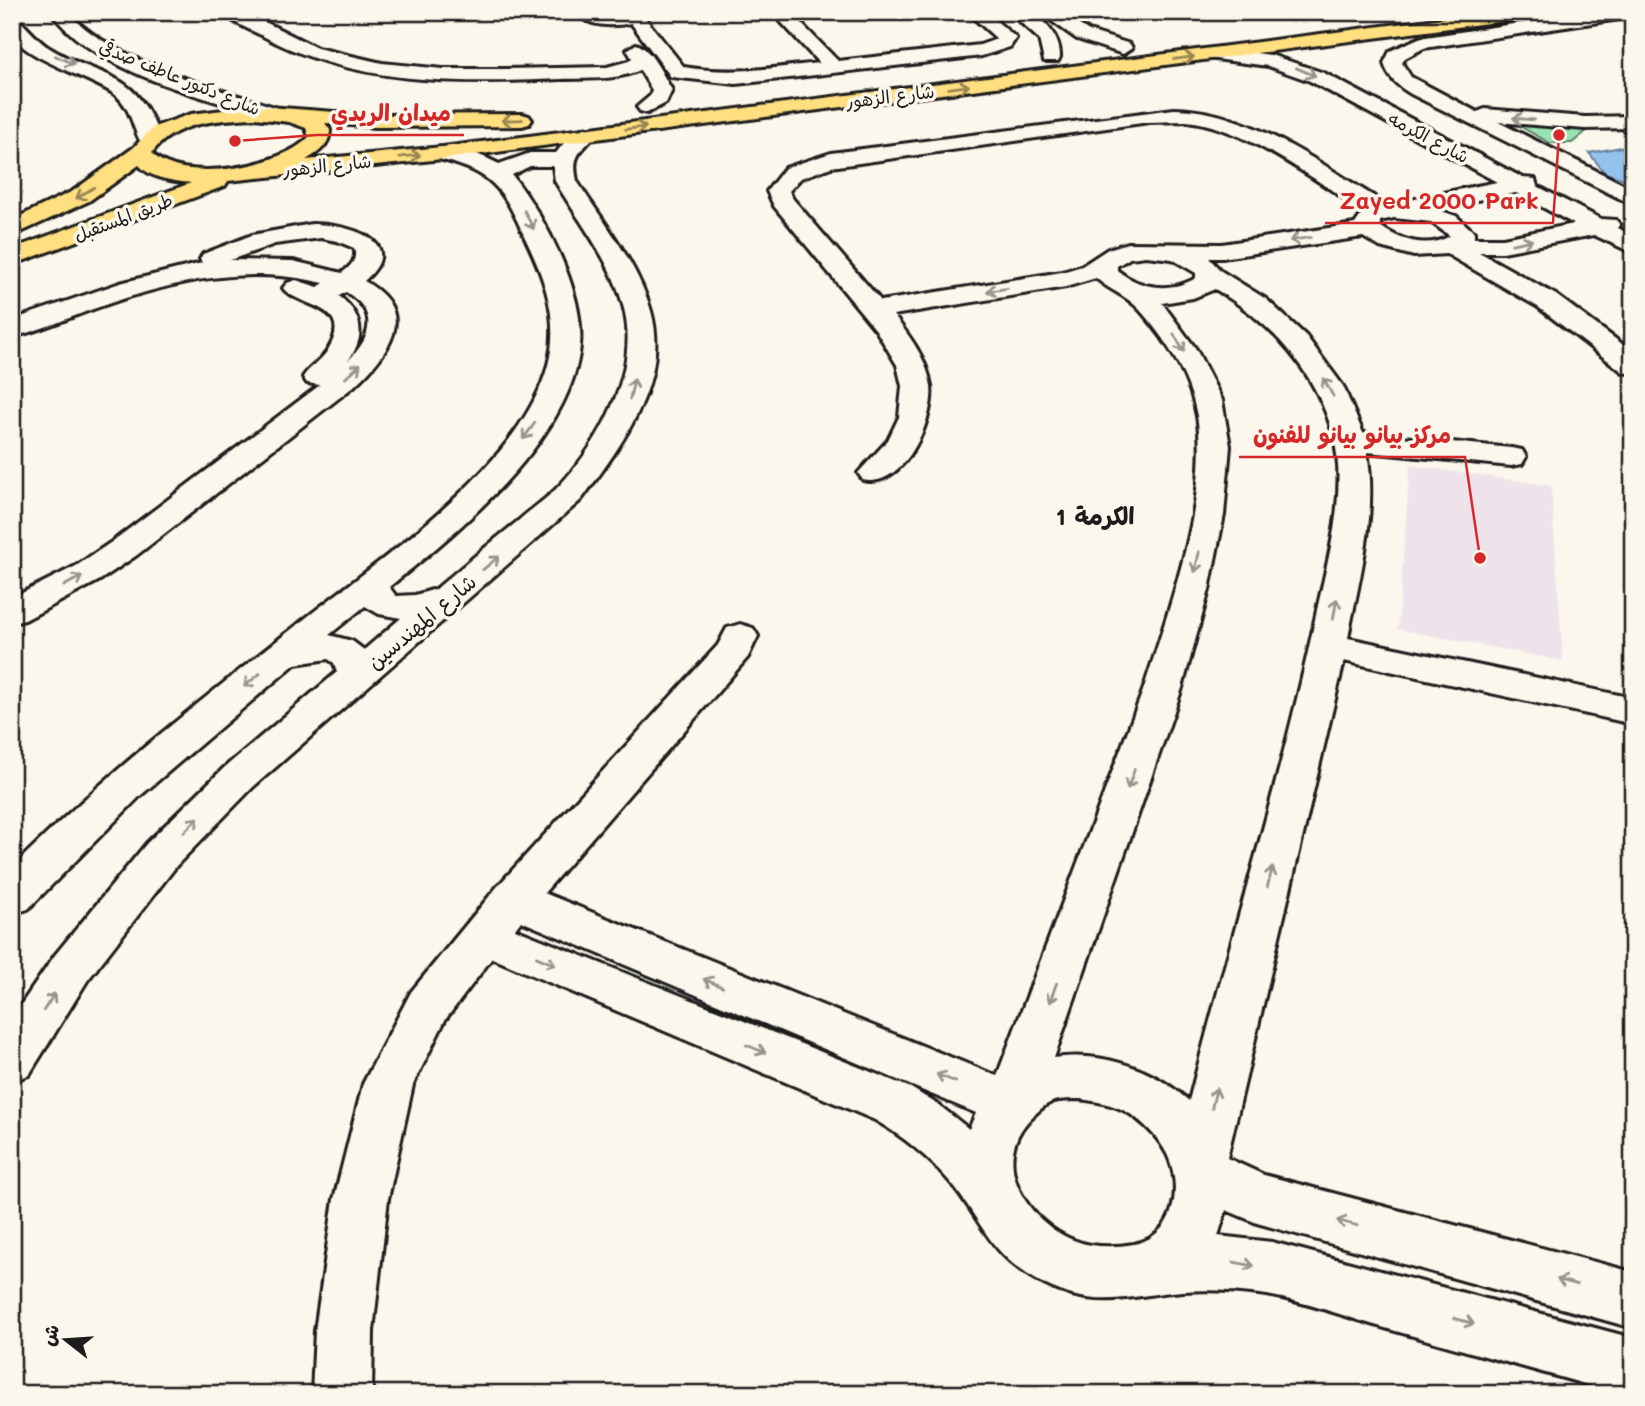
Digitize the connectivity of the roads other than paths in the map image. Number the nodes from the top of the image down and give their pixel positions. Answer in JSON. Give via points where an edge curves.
{"nodes":[{"id":1,"x":59,"y":12,"type":"edge"},
{"id":2,"x":231,"y":12,"type":"edge"},
{"id":3,"x":583,"y":12,"type":"edge"},
{"id":4,"x":780,"y":12,"type":"edge"},
{"id":5,"x":975,"y":12,"type":"edge"},
{"id":6,"x":1015,"y":12,"type":"edge"},
{"id":7,"x":1046,"y":12,"type":"edge"},
{"id":8,"x":1137,"y":12,"type":"edge"},
{"id":9,"x":1153,"y":12,"type":"edge"},
{"id":10,"x":1406,"y":12,"type":"edge"},
{"id":11,"x":1534,"y":12,"type":"edge"},
{"id":12,"x":1633,"y":12,"type":"edge"},
{"id":13,"x":641,"y":15,"type":"edge"},
{"id":14,"x":12,"y":17,"type":"edge"},
{"id":15,"x":274,"y":17,"type":"dead end"},
{"id":16,"x":614,"y":20,"type":"junction"},
{"id":17,"x":250,"y":21,"type":"junction"},
{"id":18,"x":1335,"y":38,"type":"junction"},
{"id":19,"x":1123,"y":48,"type":"junction"},
{"id":20,"x":1215,"y":54,"type":"junction"},
{"id":21,"x":1051,"y":57,"type":"junction"},
{"id":22,"x":644,"y":60,"type":"junction"},
{"id":23,"x":672,"y":66,"type":"junction"},
{"id":24,"x":839,"y":75,"type":"junction"},
{"id":25,"x":706,"y":85,"type":"junction"},
{"id":26,"x":662,"y":90,"type":"junction"},
{"id":27,"x":754,"y":94,"type":"junction"},
{"id":28,"x":866,"y":99,"type":"junction"},
{"id":29,"x":640,"y":108,"type":"joint"},
{"id":30,"x":271,"y":112,"type":"junction"},
{"id":31,"x":1461,"y":112,"type":"junction"},
{"id":32,"x":295,"y":116,"type":"junction"},
{"id":33,"x":544,"y":118,"type":"dead end"},
{"id":34,"x":1624,"y":123,"type":"edge"},
{"id":35,"x":145,"y":146,"type":"junction"},
{"id":36,"x":574,"y":147,"type":"junction"},
{"id":37,"x":443,"y":153,"type":"junction"},
{"id":38,"x":1571,"y":167,"type":"junction"},
{"id":39,"x":239,"y":174,"type":"junction"},
{"id":40,"x":500,"y":174,"type":"junction"},
{"id":41,"x":1550,"y":180,"type":"junction"},
{"id":42,"x":1519,"y":185,"type":"junction"},
{"id":43,"x":1407,"y":211,"type":"junction"},
{"id":44,"x":1632,"y":214,"type":"edge"},
{"id":45,"x":1375,"y":221,"type":"junction"},
{"id":46,"x":1597,"y":227,"type":"junction"},
{"id":47,"x":12,"y":229,"type":"edge"},
{"id":48,"x":1392,"y":244,"type":"junction"},
{"id":49,"x":1452,"y":246,"type":"junction"},
{"id":50,"x":1633,"y":246,"type":"edge"},
{"id":51,"x":1163,"y":250,"type":"junction"},
{"id":52,"x":12,"y":258,"type":"edge"},
{"id":53,"x":1108,"y":259,"type":"junction"},
{"id":54,"x":1209,"y":273,"type":"junction"},
{"id":55,"x":184,"y":282,"type":"junction"},
{"id":56,"x":333,"y":289,"type":"junction"},
{"id":57,"x":1130,"y":289,"type":"junction"},
{"id":58,"x":881,"y":318,"type":"junction"},
{"id":59,"x":12,"y":329,"type":"edge"},
{"id":60,"x":12,"y":342,"type":"edge"},
{"id":61,"x":1633,"y":366,"type":"edge"},
{"id":62,"x":260,"y":432,"type":"junction"},
{"id":63,"x":1349,"y":441,"type":"junction"},
{"id":64,"x":1511,"y":457,"type":"dead end"},
{"id":65,"x":874,"y":473,"type":"dead end"},
{"id":66,"x":370,"y":584,"type":"junction"},
{"id":67,"x":12,"y":590,"type":"edge"},
{"id":68,"x":450,"y":597,"type":"junction"},
{"id":69,"x":12,"y":612,"type":"edge"},
{"id":70,"x":740,"y":636,"type":"dead end"},
{"id":71,"x":1328,"y":646,"type":"junction"},
{"id":72,"x":283,"y":655,"type":"junction"},
{"id":73,"x":357,"y":675,"type":"junction"},
{"id":74,"x":1633,"y":711,"type":"edge"},
{"id":75,"x":57,"y":848,"type":"junction"},
{"id":76,"x":12,"y":867,"type":"edge"},
{"id":77,"x":12,"y":897,"type":"edge"},
{"id":78,"x":498,"y":917,"type":"junction"},
{"id":79,"x":12,"y":1060,"type":"edge"},
{"id":80,"x":1012,"y":1102,"type":"junction"},
{"id":81,"x":1200,"y":1168,"type":"junction"},
{"id":82,"x":992,"y":1197,"type":"junction"},
{"id":83,"x":1152,"y":1267,"type":"junction"},
{"id":84,"x":1633,"y":1300,"type":"edge"},
{"id":85,"x":1633,"y":1368,"type":"edge"},
{"id":86,"x":342,"y":1394,"type":"edge"}],
"edges":[{"from":1,"to":30,"type":"street","name":"شارع دكتور عاطف صدقي","via":[[74,31],[110,53]]},
{"from":2,"to":17,"type":"street"},
{"from":3,"to":16,"type":"street"},
{"from":4,"to":24,"type":"street"},
{"from":5,"to":24,"type":"street","via":[[1003,33],[1004,43]]},
{"from":6,"to":21,"type":"street","via":[[1049,38]]},
{"from":7,"to":19,"type":"street","via":[[1083,35]]},
{"from":8,"to":9,"type":"street"},
{"from":10,"to":19,"type":"main road","name":"شارع الزهور"},
{"from":11,"to":18,"type":"main road","name":"شارع الزهور"},
{"from":12,"to":31,"type":"street","via":[[1437,39],[1396,55],[1393,63],[1404,81]]},
{"from":13,"to":16,"type":"street"},
{"from":13,"to":23,"type":"street"},
{"from":14,"to":35,"type":"street","name":"شارع دكتور عاطف صدقي","one_way":true,"via":[[27,41],[120,89],[144,116]]},
{"from":15,"to":17,"type":"street"},
{"from":16,"to":22,"type":"street"},
{"from":17,"to":22,"type":"street","via":[[320,55],[407,71],[516,75],[625,69]]},
{"from":18,"to":20,"type":"main road","name":"شارع الزهور"},
{"from":18,"to":41,"type":"street","name":"شارع الكرمه","via":[[1325,49],[1339,69]]},
{"from":19,"to":21,"type":"main road","name":"شارع الزهور"},
{"from":28,"to":20,"type":"main road","name":"شارع الزهور","one_way":true},
{"from":20,"to":42,"type":"street","name":"شارع الكرمه","one_way":true,"via":[[1242,55],[1296,68]]},
{"from":21,"to":24,"type":"main road","name":"شارع الزهور"},
{"from":22,"to":23,"type":"street"},
{"from":22,"to":26,"type":"street"},
{"from":23,"to":24,"type":"street","via":[[700,76],[736,78]]},
{"from":23,"to":25,"type":"street"},
{"from":24,"to":27,"type":"main road","name":"شارع الزهور"},
{"from":24,"to":28,"type":"main road","via":[[845,92]]},
{"from":25,"to":26,"type":"street"},
{"from":25,"to":27,"type":"street"},
{"from":26,"to":29,"type":"street","via":[[659,99]]},
{"from":27,"to":29,"type":"main road","name":"شارع الزهور"},
{"from":36,"to":28,"type":"main road","name":"شارع الزهور","one_way":true},
{"from":30,"to":32,"type":"main road","name":"شارع الزهور"},
{"from":30,"to":35,"type":"main road","name":"طريق المستقبل","via":[[203,118],[173,127]]},
{"from":34,"to":31,"type":"street","one_way":true},
{"from":31,"to":38,"type":"street"},
{"from":33,"to":32,"type":"main road","name":"شارع الزهور","one_way":true,"via":[[474,122]]},
{"from":32,"to":39,"type":"main road","via":[[318,127],[318,141],[301,155]]},
{"from":34,"to":38,"type":"street","via":[[1583,148]]},
{"from":35,"to":39,"type":"main road","via":[[149,165],[173,173]]},
{"from":35,"to":47,"type":"main road","name":"طريق المستقبل","one_way":true,"via":[[81,197]]},
{"from":36,"to":37,"type":"main road","name":"شارع الزهور"},
{"from":36,"to":40,"type":"street","via":[[525,160]]},
{"from":68,"to":36,"type":"street","name":"شارع المهندسين","one_way":true,"via":[[570,493],[607,445],[631,399],[642,347],[640,319],[628,285],[566,181]]},
{"from":39,"to":37,"type":"main road","name":"شارع الزهور","one_way":true},
{"from":37,"to":40,"type":"street","via":[[463,156]]},
{"from":38,"to":44,"type":"street"},
{"from":39,"to":52,"type":"main road","name":"طريق المستقبل"},
{"from":40,"to":66,"type":"street","one_way":true,"via":[[511,184],[557,277],[567,309],[566,350],[556,385],[533,428],[496,474]]},
{"from":41,"to":42,"type":"street"},
{"from":41,"to":44,"type":"street","name":"شارع الكرمه"},
{"from":42,"to":43,"type":"street","via":[[1430,201]]},
{"from":42,"to":46,"type":"street","name":"شارع الكرمه"},
{"from":43,"to":45,"type":"street"},
{"from":43,"to":49,"type":"street","via":[[1455,225],[1462,239]]},
{"from":44,"to":46,"type":"street"},
{"from":45,"to":48,"type":"street"},
{"from":45,"to":51,"type":"street","one_way":true,"via":[[1222,251]]},
{"from":45,"to":58,"type":"street","via":[[1239,126],[1191,115],[1149,116],[831,160],[793,172],[778,191],[782,201]]},
{"from":49,"to":46,"type":"street","one_way":true,"via":[[1503,245]]},
{"from":46,"to":50,"type":"street","name":"شارع الكرمه"},
{"from":48,"to":49,"type":"street","via":[[1423,249]]},
{"from":48,"to":54,"type":"street"},
{"from":49,"to":61,"type":"street","via":[[1547,301]]},
{"from":51,"to":53,"type":"street","via":[[1130,250]]},
{"from":51,"to":54,"type":"street","via":[[1201,262]]},
{"from":53,"to":57,"type":"street","via":[[1105,274]]},
{"from":53,"to":58,"type":"street","one_way":true,"via":[[1091,271],[1066,279]]},
{"from":54,"to":57,"type":"street","via":[[1208,282],[1187,292],[1153,294]]},
{"from":63,"to":54,"type":"street","one_way":true,"via":[[1340,408],[1297,341],[1264,308]]},
{"from":55,"to":56,"type":"street"},
{"from":55,"to":56,"type":"street","via":[[212,259],[248,244],[292,234],[334,232],[351,236],[368,251],[360,271]]},
{"from":55,"to":59,"type":"street","via":[[131,288]]},
{"from":55,"to":60,"type":"street"},
{"from":56,"to":62,"type":"street","via":[[350,328],[344,349]]},
{"from":57,"to":58,"type":"street"},
{"from":57,"to":80,"type":"street","one_way":true,"via":[[1176,336],[1212,416],[1211,493],[1163,688]]},
{"from":58,"to":65,"type":"street","via":[[912,367],[916,413],[906,437]]},
{"from":62,"to":67,"type":"street","via":[[79,554]]},
{"from":69,"to":62,"type":"street","one_way":true,"via":[[116,554]]},
{"from":63,"to":64,"type":"street"},
{"from":71,"to":63,"type":"street","one_way":true,"via":[[1352,512]]},
{"from":66,"to":68,"type":"street","via":[[371,593],[393,607]]},
{"from":66,"to":72,"type":"street"},
{"from":68,"to":73,"type":"street","name":"شارع المهندسين"},
{"from":70,"to":78,"type":"street","via":[[735,649]]},
{"from":71,"to":74,"type":"street"},
{"from":81,"to":71,"type":"street","one_way":true},
{"from":72,"to":73,"type":"street","via":[[327,646],[345,651],[355,661]]},
{"from":72,"to":75,"type":"street","one_way":true,"via":[[152,761]]},
{"from":79,"to":73,"type":"street","name":"شارع المهندسين","one_way":true,"via":[[71,968],[162,854],[239,777]]},
{"from":75,"to":76,"type":"street"},
{"from":75,"to":77,"type":"street"},
{"from":80,"to":78,"type":"street","one_way":true},
{"from":78,"to":82,"type":"street","one_way":true,"via":[[893,1104],[949,1142]]},
{"from":78,"to":86,"type":"street","via":[[428,1006],[388,1084],[361,1199],[344,1331]]},
{"from":80,"to":81,"type":"street","via":[[1044,1082],[1081,1077],[1119,1084],[1154,1102],[1183,1130]]},
{"from":80,"to":82,"type":"street","via":[[992,1130],[986,1163]]},
{"from":81,"to":83,"type":"street","via":[[1201,1210],[1184,1245]]},
{"from":84,"to":81,"type":"street","one_way":true,"via":[[1258,1199]]},
{"from":82,"to":83,"type":"street","via":[[1017,1236],[1058,1264],[1106,1276]]},
{"from":83,"to":85,"type":"street","one_way":true,"via":[[1230,1262],[1272,1269]]}]}
